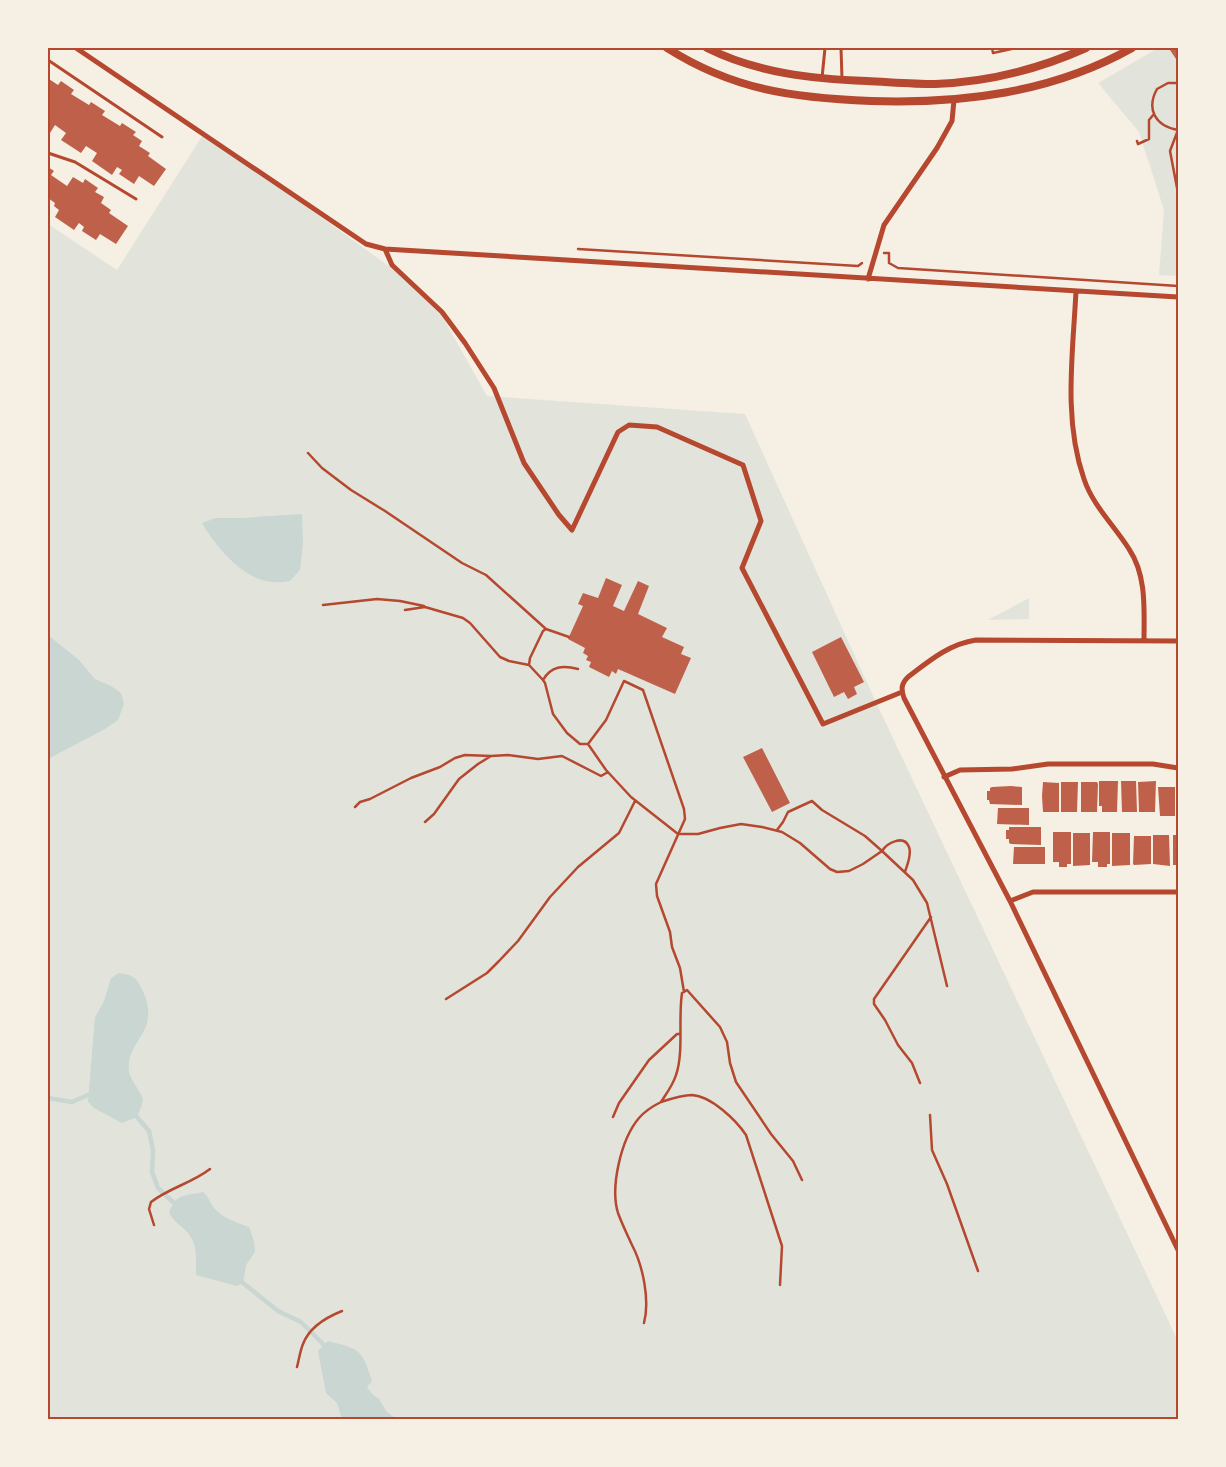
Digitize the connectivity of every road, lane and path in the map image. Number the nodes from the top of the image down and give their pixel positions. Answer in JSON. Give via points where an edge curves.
{"nodes":[{"id":1,"x":76,"y":48,"type":"edge"},
{"id":2,"x":667,"y":48,"type":"edge"},
{"id":3,"x":707,"y":48,"type":"edge"},
{"id":4,"x":825,"y":48,"type":"edge"},
{"id":5,"x":841,"y":48,"type":"edge"},
{"id":6,"x":992,"y":48,"type":"edge"},
{"id":7,"x":1016,"y":48,"type":"edge"},
{"id":8,"x":1086,"y":48,"type":"edge"},
{"id":9,"x":1132,"y":48,"type":"edge"},
{"id":10,"x":48,"y":60,"type":"edge"},
{"id":11,"x":822,"y":79,"type":"junction"},
{"id":12,"x":842,"y":80,"type":"junction"},
{"id":13,"x":1178,"y":83,"type":"edge"},
{"id":14,"x":954,"y":100,"type":"junction"},
{"id":15,"x":1154,"y":114,"type":"junction"},
{"id":16,"x":1178,"y":130,"type":"edge"},
{"id":17,"x":162,"y":137,"type":"dead end"},
{"id":18,"x":1137,"y":141,"type":"dead end"},
{"id":19,"x":48,"y":153,"type":"edge"},
{"id":20,"x":1178,"y":193,"type":"edge"},
{"id":21,"x":136,"y":199,"type":"dead end"},
{"id":22,"x":385,"y":249,"type":"junction"},
{"id":23,"x":868,"y":279,"type":"junction"},
{"id":24,"x":1076,"y":291,"type":"junction"},
{"id":25,"x":1178,"y":297,"type":"edge"},
{"id":26,"x":308,"y":453,"type":"dead end"},
{"id":27,"x":323,"y":605,"type":"dead end"},
{"id":28,"x":425,"y":607,"type":"junction"},
{"id":29,"x":405,"y":610,"type":"dead end"},
{"id":30,"x":546,"y":629,"type":"junction"},
{"id":31,"x":569,"y":637,"type":"dead end"},
{"id":32,"x":1144,"y":641,"type":"junction"},
{"id":33,"x":1178,"y":641,"type":"edge"},
{"id":34,"x":529,"y":665,"type":"junction"},
{"id":35,"x":578,"y":668,"type":"dead end"},
{"id":36,"x":542,"y":680,"type":"junction"},
{"id":37,"x":902,"y":689,"type":"junction"},
{"id":38,"x":588,"y":744,"type":"junction"},
{"id":39,"x":491,"y":756,"type":"junction"},
{"id":40,"x":1178,"y":768,"type":"edge"},
{"id":41,"x":608,"y":772,"type":"junction"},
{"id":42,"x":944,"y":777,"type":"junction"},
{"id":43,"x":635,"y":801,"type":"junction"},
{"id":44,"x":355,"y":807,"type":"dead end"},
{"id":45,"x":425,"y":822,"type":"dead end"},
{"id":46,"x":776,"y":831,"type":"junction"},
{"id":47,"x":678,"y":834,"type":"junction"},
{"id":48,"x":882,"y":851,"type":"junction"},
{"id":49,"x":905,"y":872,"type":"junction"},
{"id":50,"x":1178,"y":892,"type":"edge"},
{"id":51,"x":1010,"y":901,"type":"junction"},
{"id":52,"x":931,"y":917,"type":"junction"},
{"id":53,"x":946,"y":986,"type":"dead end"},
{"id":54,"x":684,"y":992,"type":"junction"},
{"id":55,"x":446,"y":999,"type":"dead end"},
{"id":56,"x":679,"y":1034,"type":"junction"},
{"id":57,"x":920,"y":1083,"type":"dead end"},
{"id":58,"x":660,"y":1102,"type":"junction"},
{"id":59,"x":930,"y":1115,"type":"dead end"},
{"id":60,"x":613,"y":1116,"type":"dead end"},
{"id":61,"x":210,"y":1169,"type":"dead end"},
{"id":62,"x":802,"y":1180,"type":"dead end"},
{"id":63,"x":154,"y":1225,"type":"dead end"},
{"id":64,"x":1178,"y":1250,"type":"edge"},
{"id":65,"x":978,"y":1272,"type":"dead end"},
{"id":66,"x":780,"y":1285,"type":"dead end"},
{"id":67,"x":342,"y":1311,"type":"dead end"},
{"id":68,"x":644,"y":1323,"type":"dead end"},
{"id":69,"x":297,"y":1367,"type":"dead end"}],
"edges":[{"from":1,"to":22,"type":"street","via":[[366,244]]},
{"from":2,"to":14,"type":"street","via":[[727,78],[778,93],[855,100]]},
{"from":3,"to":11,"type":"street","via":[[766,70]]},
{"from":4,"to":11,"type":"lane"},
{"from":5,"to":12,"type":"lane"},
{"from":6,"to":7,"type":"path","via":[[992,53]]},
{"from":8,"to":12,"type":"street","via":[[1015,73],[967,82],[934,84]]},
{"from":9,"to":14,"type":"street","via":[[1056,80],[1000,94]]},
{"from":10,"to":17,"type":"lane"},
{"from":11,"to":12,"type":"street"},
{"from":13,"to":15,"type":"path","via":[[1157,89],[1152,104]]},
{"from":14,"to":23,"type":"street","via":[[952,121],[937,148],[884,225]]},
{"from":15,"to":16,"type":"path","via":[[1167,127]]},
{"from":15,"to":18,"type":"path","via":[[1149,120],[1149,139],[1138,144]]},
{"from":16,"to":20,"type":"path","via":[[1170,151]]},
{"from":19,"to":21,"type":"lane","via":[[75,162]]},
{"from":22,"to":23,"type":"street"},
{"from":22,"to":37,"type":"street","via":[[392,266],[442,312],[465,343],[494,388],[524,463],[572,530],[618,432],[628,425],[657,427],[743,465],[761,522],[742,568],[822,724]]},
{"from":23,"to":24,"type":"street"},
{"from":24,"to":25,"type":"street"},
{"from":24,"to":32,"type":"street","via":[[1071,416],[1075,449],[1095,504],[1130,549],[1139,568],[1143,584]]},
{"from":26,"to":30,"type":"path","via":[[351,490],[462,563],[486,575]]},
{"from":27,"to":28,"type":"path","via":[[377,599]]},
{"from":28,"to":29,"type":"path"},
{"from":28,"to":34,"type":"path","via":[[463,618],[500,657],[508,662]]},
{"from":30,"to":31,"type":"path"},
{"from":30,"to":34,"type":"path"},
{"from":32,"to":33,"type":"street"},
{"from":32,"to":37,"type":"street","via":[[965,641],[945,650],[908,677]]},
{"from":34,"to":36,"type":"path"},
{"from":35,"to":36,"type":"path","via":[[553,668]]},
{"from":36,"to":38,"type":"path","via":[[553,714],[567,733],[580,744]]},
{"from":37,"to":42,"type":"street"},
{"from":38,"to":41,"type":"path"},
{"from":38,"to":47,"type":"path","via":[[606,720],[624,681],[643,690],[684,809],[685,819]]},
{"from":39,"to":41,"type":"path","via":[[508,754],[538,759],[562,756],[601,776]]},
{"from":39,"to":44,"type":"path","via":[[455,758]]},
{"from":39,"to":45,"type":"path","via":[[459,779]]},
{"from":40,"to":42,"type":"street","via":[[1152,764],[1048,764],[1012,769],[960,770]]},
{"from":41,"to":43,"type":"path"},
{"from":42,"to":51,"type":"street"},
{"from":43,"to":47,"type":"path"},
{"from":43,"to":55,"type":"path","via":[[619,833],[578,867],[506,954],[487,973]]},
{"from":46,"to":47,"type":"path","via":[[742,824],[698,834]]},
{"from":46,"to":48,"type":"path","via":[[800,844],[837,872],[849,871]]},
{"from":46,"to":48,"type":"path","via":[[788,812],[812,801]]},
{"from":47,"to":54,"type":"path","via":[[656,884]]},
{"from":48,"to":49,"type":"path"},
{"from":48,"to":49,"type":"path","via":[[890,842],[898,840],[905,843],[909,857]]},
{"from":49,"to":52,"type":"path","via":[[927,903]]},
{"from":50,"to":51,"type":"street","via":[[1033,892]]},
{"from":51,"to":64,"type":"street"},
{"from":52,"to":53,"type":"path"},
{"from":52,"to":57,"type":"path","via":[[874,999],[898,1045],[912,1063]]},
{"from":54,"to":56,"type":"path"},
{"from":54,"to":62,"type":"path","via":[[687,990],[720,1027],[727,1042],[736,1082],[793,1161]]},
{"from":56,"to":58,"type":"path","via":[[680,1062],[676,1078]]},
{"from":56,"to":60,"type":"path","via":[[649,1060]]},
{"from":58,"to":66,"type":"path","via":[[692,1095],[706,1100],[738,1124],[746,1135],[782,1246]]},
{"from":58,"to":68,"type":"path","via":[[640,1117],[626,1140],[616,1193],[618,1211],[644,1284],[647,1302]]},
{"from":59,"to":65,"type":"path","via":[[932,1150]]},
{"from":61,"to":63,"type":"path","via":[[151,1202],[149,1209]]},
{"from":67,"to":69,"type":"path","via":[[326,1318],[306,1338]]}]}
